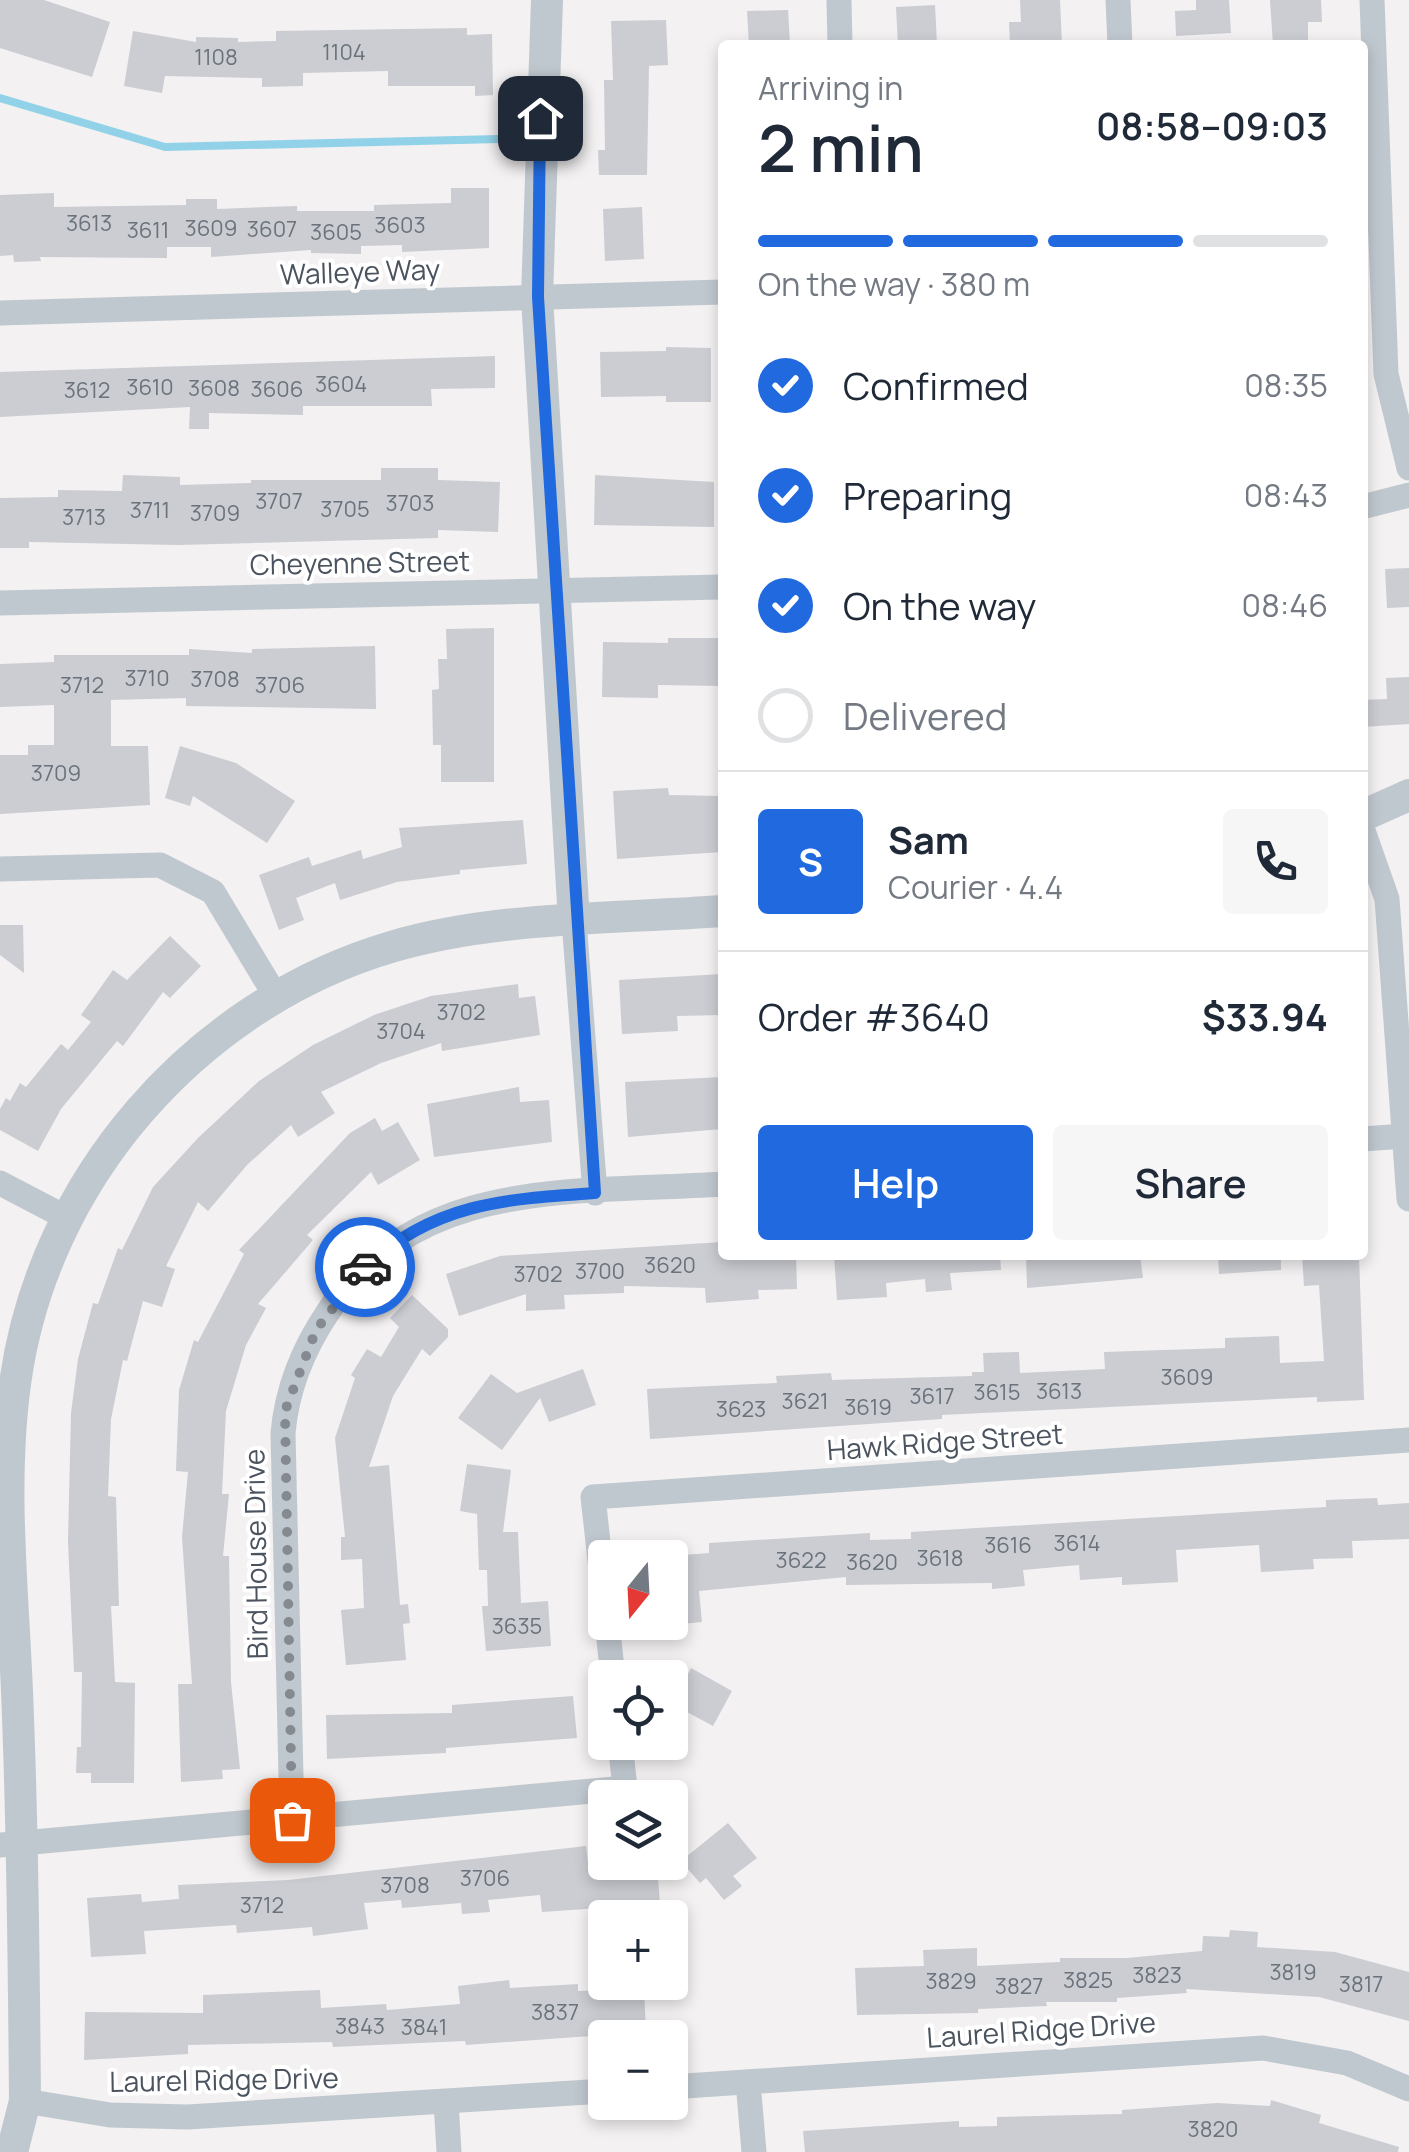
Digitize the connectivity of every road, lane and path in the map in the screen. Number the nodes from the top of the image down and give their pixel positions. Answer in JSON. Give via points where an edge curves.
{"nodes":[{"id":1,"x":546,"y":0,"type":"edge"},
{"id":2,"x":839,"y":0,"type":"edge"},
{"id":3,"x":1118,"y":0,"type":"edge"},
{"id":4,"x":1372,"y":0,"type":"edge"},
{"id":5,"x":840,"y":40,"type":"edge"},
{"id":6,"x":1120,"y":40,"type":"edge"},
{"id":7,"x":718,"y":292,"type":"edge"},
{"id":8,"x":538,"y":297,"type":"junction"},
{"id":9,"x":0,"y":314,"type":"edge"},
{"id":10,"x":1409,"y":468,"type":"edge"},
{"id":11,"x":1409,"y":494,"type":"edge"},
{"id":12,"x":1368,"y":504,"type":"edge"},
{"id":13,"x":718,"y":587,"type":"edge"},
{"id":14,"x":554,"y":588,"type":"junction"},
{"id":15,"x":0,"y":603,"type":"edge"},
{"id":16,"x":1409,"y":795,"type":"edge"},
{"id":17,"x":1368,"y":813,"type":"edge"},
{"id":18,"x":1368,"y":844,"type":"edge"},
{"id":19,"x":0,"y":869,"type":"edge"},
{"id":20,"x":718,"y":911,"type":"edge"},
{"id":21,"x":574,"y":921,"type":"junction"},
{"id":22,"x":276,"y":995,"type":"junction"},
{"id":23,"x":1405,"y":1136,"type":"junction"},
{"id":24,"x":1368,"y":1139,"type":"edge"},
{"id":25,"x":0,"y":1183,"type":"edge"},
{"id":26,"x":718,"y":1184,"type":"edge"},
{"id":27,"x":595,"y":1193,"type":"junction"},
{"id":28,"x":1409,"y":1199,"type":"edge"},
{"id":29,"x":68,"y":1218,"type":"junction"},
{"id":30,"x":1409,"y":1440,"type":"edge"},
{"id":31,"x":598,"y":1540,"type":"edge"},
{"id":32,"x":622,"y":1760,"type":"edge"},
{"id":33,"x":292,"y":1820,"type":"junction"},
{"id":34,"x":11,"y":1845,"type":"edge"},
{"id":35,"x":748,"y":2082,"type":"junction"},
{"id":36,"x":688,"y":2086,"type":"edge"},
{"id":37,"x":1409,"y":2089,"type":"edge"},
{"id":38,"x":588,"y":2093,"type":"edge"},
{"id":39,"x":25,"y":2101,"type":"junction"},
{"id":40,"x":446,"y":2102,"type":"junction"},
{"id":41,"x":12,"y":2152,"type":"edge"},
{"id":42,"x":449,"y":2152,"type":"edge"},
{"id":43,"x":754,"y":2152,"type":"edge"}],
"edges":[{"from":1,"to":8,"type":"street"},
{"from":2,"to":5,"type":"street"},
{"from":3,"to":6,"type":"street"},
{"from":4,"to":10,"type":"street","via":[[1386,374]]},
{"from":7,"to":8,"type":"street","name":"Walleye Way"},
{"from":8,"to":9,"type":"street","name":"Walleye Way"},
{"from":8,"to":14,"type":"street"},
{"from":11,"to":12,"type":"street"},
{"from":13,"to":14,"type":"street","name":"Cheyenne Street"},
{"from":14,"to":15,"type":"street","name":"Cheyenne Street"},
{"from":14,"to":21,"type":"street"},
{"from":16,"to":17,"type":"street"},
{"from":18,"to":23,"type":"street","via":[[1388,899]]},
{"from":19,"to":22,"type":"street","via":[[160,865],[212,892]]},
{"from":20,"to":21,"type":"street"},
{"from":21,"to":22,"type":"street","via":[[393,947]]},
{"from":21,"to":27,"type":"street"},
{"from":22,"to":29,"type":"street","via":[[208,1043],[149,1100],[109,1148]]},
{"from":23,"to":24,"type":"street"},
{"from":23,"to":28,"type":"street"},
{"from":25,"to":29,"type":"street"},
{"from":26,"to":27,"type":"street","name":"Bird House Drive"},
{"from":27,"to":33,"type":"street","name":"Bird House Drive","via":[[514,1198],[423,1223],[358,1272],[300,1362],[285,1411],[283,1458]]},
{"from":29,"to":34,"type":"street","via":[[36,1293],[14,1386]]},
{"from":30,"to":31,"type":"street","name":"Hawk Ridge Street","via":[[593,1497]]},
{"from":32,"to":33,"type":"street","via":[[625,1788]]},
{"from":33,"to":34,"type":"street"},
{"from":34,"to":39,"type":"street"},
{"from":35,"to":36,"type":"street","name":"Laurel Ridge Drive"},
{"from":35,"to":37,"type":"street","name":"Laurel Ridge Drive","via":[[1262,2048],[1347,2063]]},
{"from":35,"to":43,"type":"street"},
{"from":38,"to":40,"type":"street","name":"Laurel Ridge Drive"},
{"from":39,"to":40,"type":"street","name":"Laurel Ridge Drive","via":[[110,2115],[188,2117]]},
{"from":39,"to":41,"type":"street"},
{"from":40,"to":42,"type":"street"}]}
